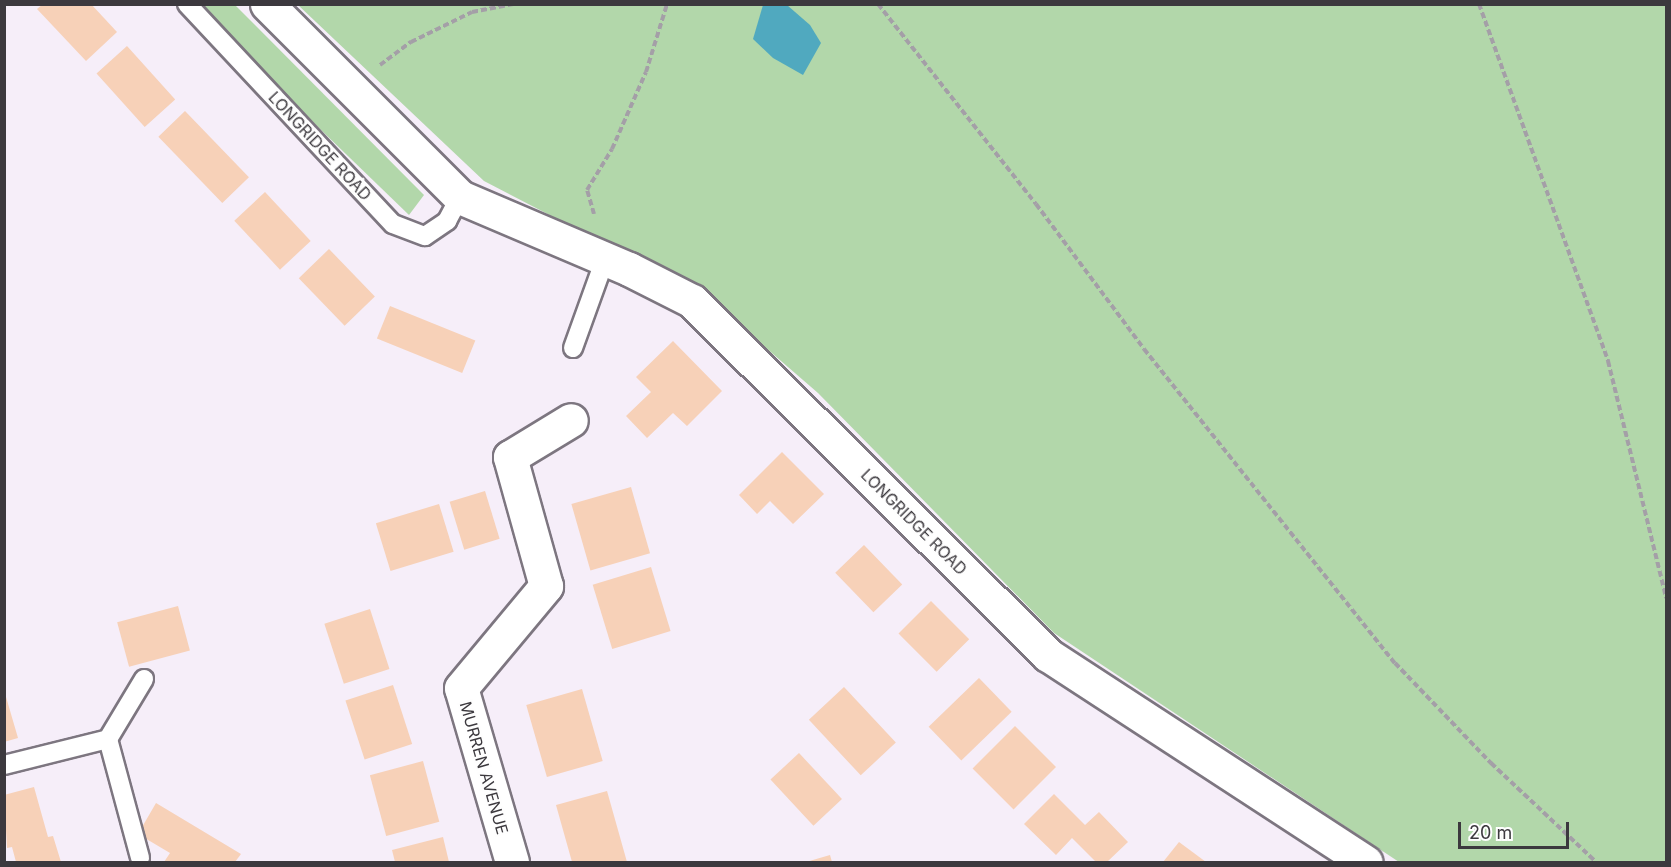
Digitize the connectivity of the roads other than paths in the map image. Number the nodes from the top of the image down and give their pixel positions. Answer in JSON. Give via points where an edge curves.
{"nodes":[{"id":1,"x":187,"y":4,"type":"edge"},
{"id":2,"x":267,"y":4,"type":"edge"},
{"id":3,"x":460,"y":197,"type":"junction"},
{"id":4,"x":605,"y":260,"type":"junction"},
{"id":5,"x":573,"y":348,"type":"dead end"},
{"id":6,"x":572,"y":420,"type":"dead end"},
{"id":7,"x":144,"y":679,"type":"dead end"},
{"id":8,"x":108,"y":739,"type":"junction"},
{"id":9,"x":4,"y":765,"type":"edge"},
{"id":10,"x":140,"y":858,"type":"dead end"},
{"id":11,"x":512,"y":862,"type":"edge"},
{"id":12,"x":1366,"y":862,"type":"edge"}],
"edges":[{"from":1,"to":3,"type":"lane","name":"LONGRIDGE ROAD","via":[[393,224],[425,236],[447,221]]},
{"from":2,"to":3,"type":"street","name":"LONGRIDGE ROAD"},
{"from":3,"to":4,"type":"street","name":"LONGRIDGE ROAD"},
{"from":4,"to":5,"type":"lane"},
{"from":4,"to":12,"type":"street","name":"LONGRIDGE ROAD","via":[[692,301],[1048,655]]},
{"from":6,"to":11,"type":"street","name":"MURREN AVENUE","via":[[510,457],[546,586],[461,688]]},
{"from":7,"to":8,"type":"lane"},
{"from":8,"to":9,"type":"lane"},
{"from":8,"to":10,"type":"lane"}]}
